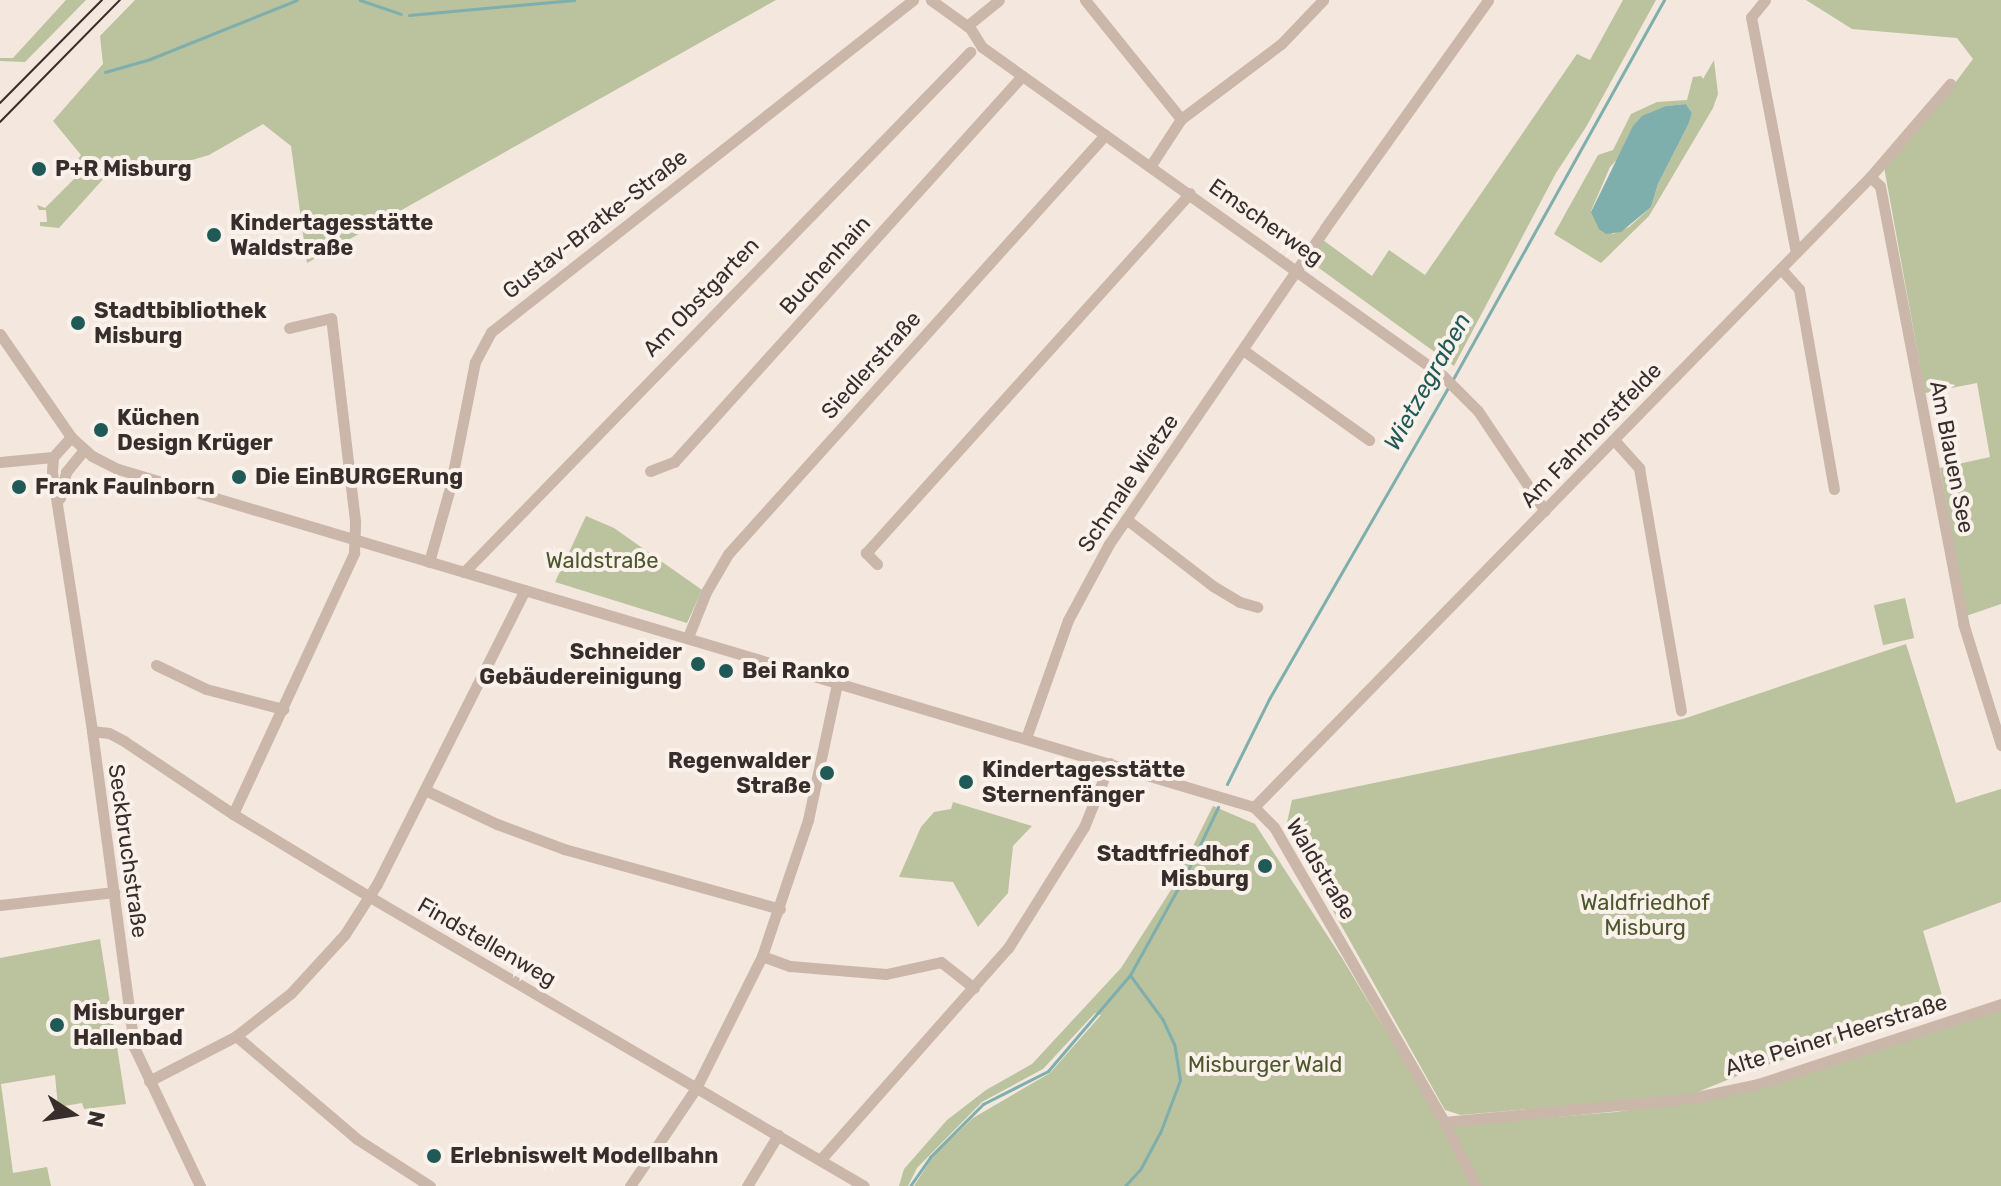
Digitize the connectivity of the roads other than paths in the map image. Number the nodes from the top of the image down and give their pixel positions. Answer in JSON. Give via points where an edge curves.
{"nodes":[{"id":1,"x":913,"y":0,"type":"edge"},
{"id":2,"x":931,"y":0,"type":"edge"},
{"id":3,"x":999,"y":0,"type":"edge"},
{"id":4,"x":1085,"y":0,"type":"edge"},
{"id":5,"x":1323,"y":0,"type":"edge"},
{"id":6,"x":1488,"y":0,"type":"edge"},
{"id":7,"x":1765,"y":0,"type":"edge"},
{"id":8,"x":967,"y":26,"type":"junction"},
{"id":9,"x":970,"y":52,"type":"dead end"},
{"id":10,"x":1022,"y":76,"type":"junction"},
{"id":11,"x":1950,"y":84,"type":"dead end"},
{"id":12,"x":1181,"y":119,"type":"junction"},
{"id":13,"x":1105,"y":135,"type":"junction"},
{"id":14,"x":1151,"y":165,"type":"junction"},
{"id":15,"x":1870,"y":177,"type":"junction"},
{"id":16,"x":1190,"y":193,"type":"junction"},
{"id":17,"x":1796,"y":253,"type":"junction"},
{"id":18,"x":1297,"y":268,"type":"junction"},
{"id":19,"x":1781,"y":269,"type":"junction"},
{"id":20,"x":289,"y":328,"type":"dead end"},
{"id":21,"x":0,"y":334,"type":"edge"},
{"id":22,"x":1243,"y":350,"type":"junction"},
{"id":23,"x":71,"y":437,"type":"junction"},
{"id":24,"x":1369,"y":440,"type":"dead end"},
{"id":25,"x":1614,"y":440,"type":"junction"},
{"id":26,"x":84,"y":450,"type":"junction"},
{"id":27,"x":53,"y":457,"type":"junction"},
{"id":28,"x":0,"y":462,"type":"edge"},
{"id":29,"x":650,"y":471,"type":"dead end"},
{"id":30,"x":1834,"y":489,"type":"dead end"},
{"id":31,"x":59,"y":508,"type":"junction"},
{"id":32,"x":1545,"y":511,"type":"junction"},
{"id":33,"x":1126,"y":519,"type":"junction"},
{"id":34,"x":355,"y":540,"type":"junction"},
{"id":35,"x":429,"y":562,"type":"junction"},
{"id":36,"x":877,"y":564,"type":"dead end"},
{"id":37,"x":464,"y":572,"type":"junction"},
{"id":38,"x":525,"y":590,"type":"junction"},
{"id":39,"x":1257,"y":607,"type":"dead end"},
{"id":40,"x":688,"y":637,"type":"junction"},
{"id":41,"x":156,"y":665,"type":"dead end"},
{"id":42,"x":837,"y":683,"type":"junction"},
{"id":43,"x":283,"y":709,"type":"junction"},
{"id":44,"x":1681,"y":710,"type":"dead end"},
{"id":45,"x":92,"y":731,"type":"junction"},
{"id":46,"x":1026,"y":738,"type":"junction"},
{"id":47,"x":2001,"y":745,"type":"edge"},
{"id":48,"x":1110,"y":763,"type":"junction"},
{"id":49,"x":425,"y":790,"type":"junction"},
{"id":50,"x":1254,"y":807,"type":"junction"},
{"id":51,"x":233,"y":814,"type":"junction"},
{"id":52,"x":114,"y":892,"type":"junction"},
{"id":53,"x":370,"y":897,"type":"junction"},
{"id":54,"x":0,"y":905,"type":"edge"},
{"id":55,"x":780,"y":909,"type":"junction"},
{"id":56,"x":762,"y":956,"type":"junction"},
{"id":57,"x":974,"y":988,"type":"junction"},
{"id":58,"x":2001,"y":1004,"type":"edge"},
{"id":59,"x":236,"y":1036,"type":"junction"},
{"id":60,"x":149,"y":1081,"type":"junction"},
{"id":61,"x":696,"y":1088,"type":"junction"},
{"id":62,"x":1444,"y":1122,"type":"junction"},
{"id":63,"x":778,"y":1135,"type":"junction"},
{"id":64,"x":821,"y":1159,"type":"junction"},
{"id":65,"x":200,"y":1186,"type":"edge"},
{"id":66,"x":430,"y":1186,"type":"edge"},
{"id":67,"x":630,"y":1186,"type":"edge"},
{"id":68,"x":747,"y":1186,"type":"edge"},
{"id":69,"x":864,"y":1186,"type":"edge"},
{"id":70,"x":1476,"y":1186,"type":"edge"}],
"edges":[{"from":1,"to":35,"type":"street","name":"Gustav-Bratke-Straße","via":[[491,332],[475,362]]},
{"from":2,"to":8,"type":"street","name":"Emscherweg"},
{"from":3,"to":8,"type":"street"},
{"from":4,"to":12,"type":"street"},
{"from":5,"to":12,"type":"street","via":[[1281,44]]},
{"from":6,"to":18,"type":"street","name":"Schmale Wietze"},
{"from":7,"to":17,"type":"street","via":[[1751,17]]},
{"from":8,"to":10,"type":"street","name":"Emscherweg","via":[[982,47]]},
{"from":9,"to":37,"type":"street","name":"Am Obstgarten"},
{"from":10,"to":13,"type":"street","name":"Emscherweg"},
{"from":10,"to":29,"type":"street","name":"Buchenhain","via":[[674,462]]},
{"from":11,"to":15,"type":"street","name":"Am Fahrhorstfelde"},
{"from":12,"to":14,"type":"street"},
{"from":13,"to":14,"type":"street","name":"Emscherweg"},
{"from":13,"to":40,"type":"street","name":"Siedlerstraße","via":[[728,554]]},
{"from":14,"to":16,"type":"street","name":"Emscherweg"},
{"from":15,"to":17,"type":"street","name":"Am Fahrhorstfelde"},
{"from":15,"to":47,"type":"street","name":"Am Blauen See","via":[[1880,186],[1963,623]]},
{"from":16,"to":18,"type":"street","name":"Emscherweg"},
{"from":16,"to":36,"type":"street","via":[[866,553]]},
{"from":17,"to":19,"type":"street","name":"Am Fahrhorstfelde"},
{"from":18,"to":22,"type":"street","name":"Schmale Wietze"},
{"from":18,"to":32,"type":"street","name":"Emscherweg","via":[[1458,389],[1501,442]]},
{"from":19,"to":25,"type":"street","name":"Am Fahrhorstfelde"},
{"from":19,"to":30,"type":"street","via":[[1799,289]]},
{"from":20,"to":34,"type":"street","via":[[331,318]]},
{"from":21,"to":23,"type":"street","name":"Waldstraße"},
{"from":22,"to":24,"type":"street"},
{"from":22,"to":33,"type":"street","name":"Schmale Wietze"},
{"from":23,"to":26,"type":"street","name":"Waldstraße"},
{"from":23,"to":27,"type":"street"},
{"from":25,"to":32,"type":"street","name":"Am Fahrhorstfelde"},
{"from":25,"to":44,"type":"street","via":[[1639,468]]},
{"from":26,"to":31,"type":"street","name":"Seckbruchstraße","via":[[66,472]]},
{"from":26,"to":34,"type":"street","name":"Waldstraße","via":[[118,469]]},
{"from":27,"to":28,"type":"street"},
{"from":27,"to":31,"type":"street","name":"Seckbruchstraße"},
{"from":31,"to":45,"type":"street","name":"Seckbruchstraße"},
{"from":32,"to":50,"type":"street","name":"Am Fahrhorstfelde"},
{"from":33,"to":39,"type":"street","via":[[1213,586]]},
{"from":33,"to":46,"type":"street","name":"Schmale Wietze","via":[[1068,620]]},
{"from":34,"to":35,"type":"street","name":"Waldstraße"},
{"from":34,"to":43,"type":"street","via":[[354,553]]},
{"from":35,"to":37,"type":"street","name":"Waldstraße"},
{"from":37,"to":38,"type":"street","name":"Waldstraße"},
{"from":38,"to":40,"type":"street","name":"Waldstraße"},
{"from":38,"to":49,"type":"street"},
{"from":40,"to":42,"type":"street","name":"Waldstraße"},
{"from":41,"to":43,"type":"street","via":[[206,689]]},
{"from":42,"to":46,"type":"street","name":"Waldstraße"},
{"from":42,"to":55,"type":"street","via":[[808,820]]},
{"from":43,"to":51,"type":"street"},
{"from":45,"to":51,"type":"street","name":"Findstellenweg","via":[[124,741]]},
{"from":45,"to":52,"type":"street","name":"Seckbruchstraße"},
{"from":46,"to":48,"type":"street","name":"Waldstraße"},
{"from":48,"to":50,"type":"street","name":"Waldstraße"},
{"from":48,"to":57,"type":"street","via":[[1084,827],[1033,912]]},
{"from":49,"to":53,"type":"street"},
{"from":49,"to":55,"type":"street","via":[[564,849]]},
{"from":50,"to":62,"type":"street","name":"Waldstraße","via":[[1274,827]]},
{"from":51,"to":53,"type":"street","name":"Findstellenweg"},
{"from":52,"to":54,"type":"street"},
{"from":52,"to":60,"type":"street","name":"Seckbruchstraße","via":[[134,1047]]},
{"from":53,"to":59,"type":"street","via":[[320,964]]},
{"from":53,"to":61,"type":"street","name":"Findstellenweg"},
{"from":55,"to":56,"type":"street"},
{"from":56,"to":57,"type":"street","via":[[790,966],[886,974],[941,962]]},
{"from":56,"to":61,"type":"street"},
{"from":57,"to":64,"type":"street"},
{"from":58,"to":62,"type":"street","name":"Alte Peiner Heerstraße","via":[[1758,1084],[1692,1098]]},
{"from":59,"to":60,"type":"street"},
{"from":59,"to":66,"type":"street","via":[[357,1139]]},
{"from":60,"to":65,"type":"street","name":"Seckbruchstraße"},
{"from":61,"to":63,"type":"street","name":"Findstellenweg"},
{"from":61,"to":67,"type":"street"},
{"from":62,"to":70,"type":"street","name":"Waldstraße"},
{"from":63,"to":64,"type":"street","name":"Findstellenweg"},
{"from":63,"to":68,"type":"street"},
{"from":64,"to":69,"type":"street","name":"Findstellenweg"}]}
